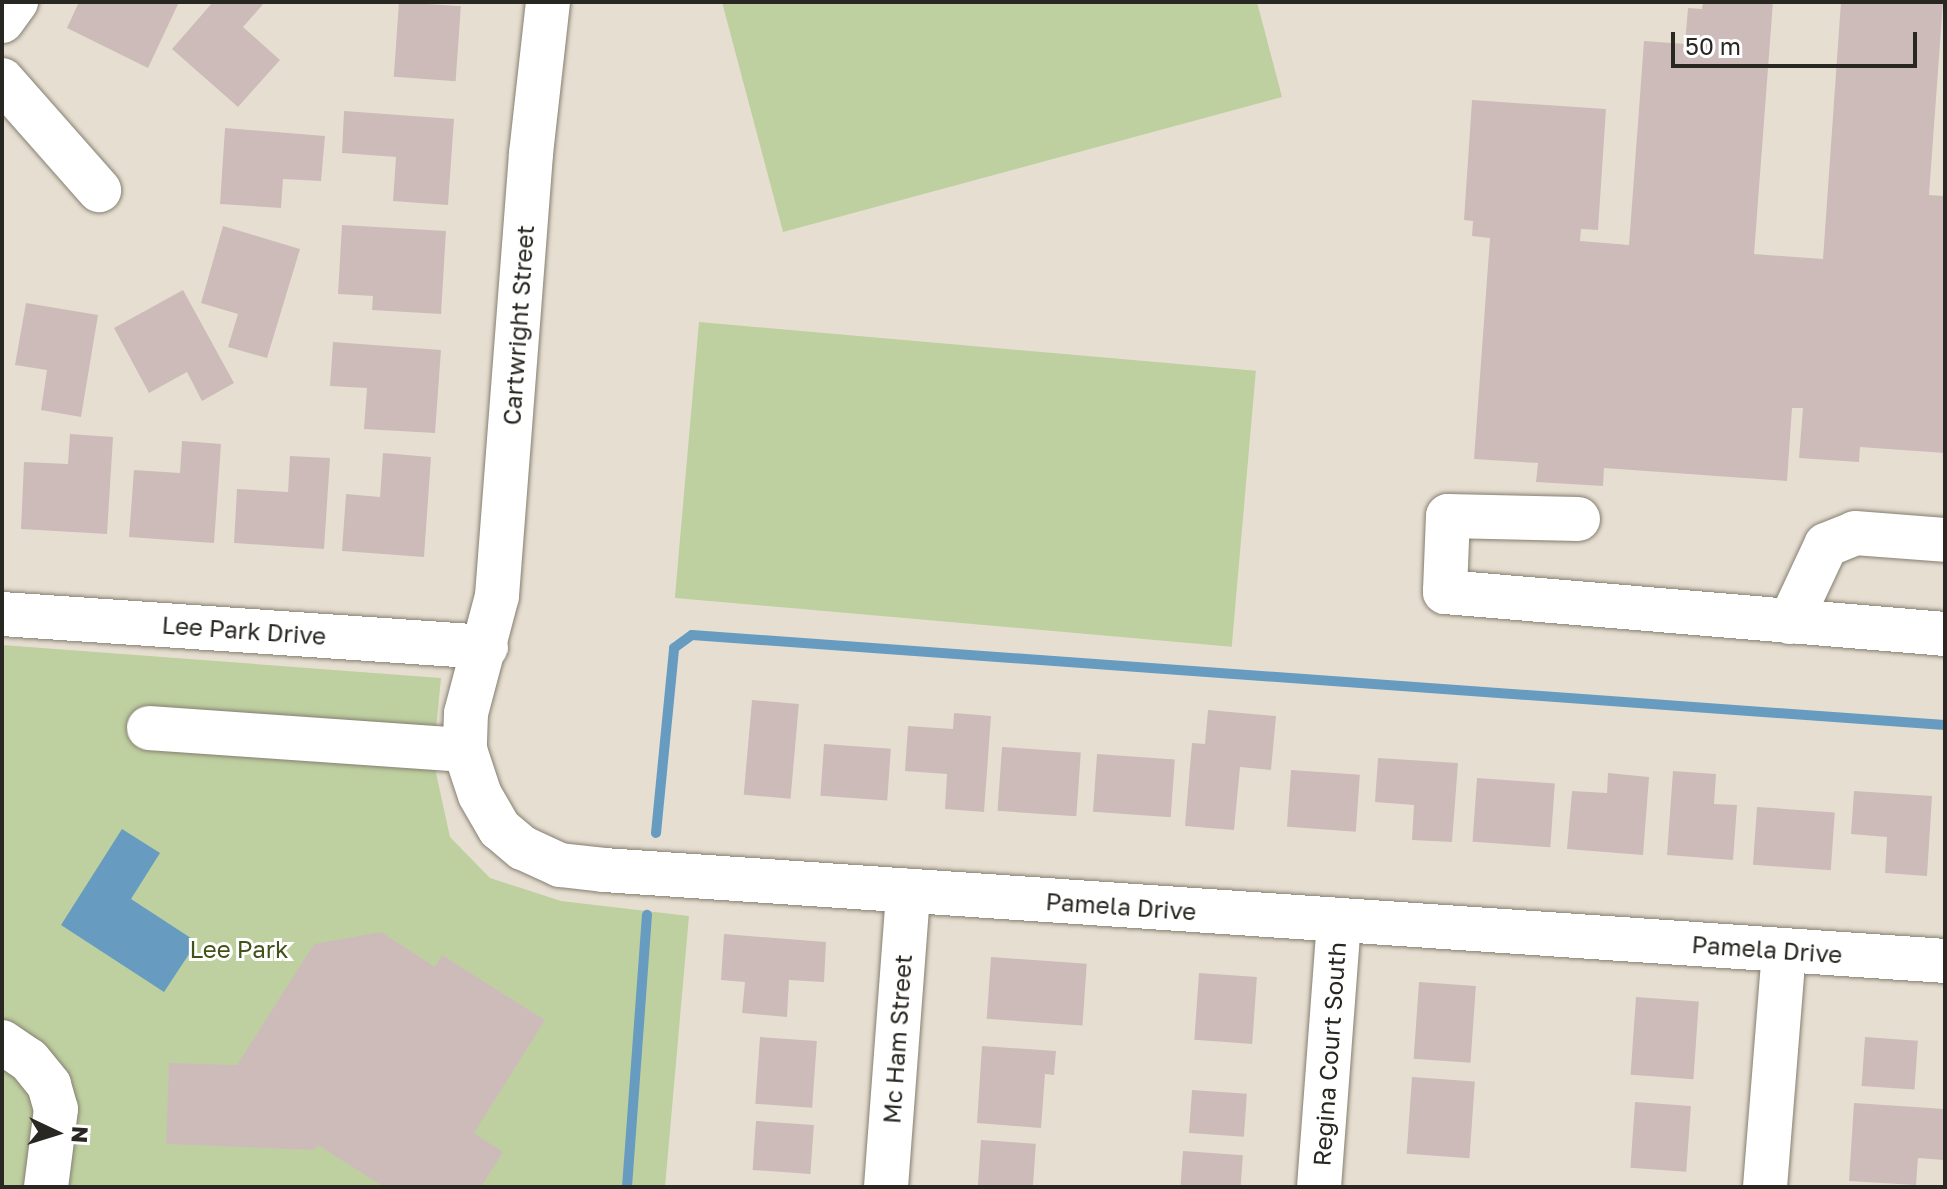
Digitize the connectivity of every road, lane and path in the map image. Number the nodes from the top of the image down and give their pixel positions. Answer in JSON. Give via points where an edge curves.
{"nodes":[{"id":1,"x":16,"y":2,"type":"edge"},
{"id":2,"x":548,"y":2,"type":"edge"},
{"id":3,"x":2,"y":21,"type":"edge"},
{"id":4,"x":2,"y":80,"type":"edge"},
{"id":5,"x":99,"y":190,"type":"dead end"},
{"id":6,"x":1578,"y":519,"type":"dead end"},
{"id":7,"x":1945,"y":540,"type":"edge"},
{"id":8,"x":2,"y":614,"type":"edge"},
{"id":9,"x":1790,"y":622,"type":"junction"},
{"id":10,"x":1945,"y":634,"type":"edge"},
{"id":11,"x":486,"y":647,"type":"junction"},
{"id":12,"x":149,"y":728,"type":"dead end"},
{"id":13,"x":465,"y":750,"type":"junction"},
{"id":14,"x":908,"y":891,"type":"junction"},
{"id":15,"x":1339,"y":921,"type":"junction"},
{"id":16,"x":1784,"y":951,"type":"junction"},
{"id":17,"x":1945,"y":961,"type":"edge"},
{"id":18,"x":2,"y":1042,"type":"edge"},
{"id":19,"x":46,"y":1187,"type":"edge"},
{"id":20,"x":886,"y":1187,"type":"edge"},
{"id":21,"x":1319,"y":1187,"type":"edge"},
{"id":22,"x":1765,"y":1187,"type":"edge"}],
"edges":[{"from":1,"to":3,"type":"street"},
{"from":2,"to":11,"type":"street","name":"Cartwright Street","via":[[497,596]]},
{"from":4,"to":5,"type":"street"},
{"from":6,"to":9,"type":"street","via":[[1448,516],[1445,592]]},
{"from":7,"to":9,"type":"street","via":[[1855,533],[1826,545]]},
{"from":8,"to":11,"type":"street","name":"Lee Park Drive"},
{"from":9,"to":10,"type":"street"},
{"from":11,"to":13,"type":"street","name":"Pamela Drive","via":[[471,678]]},
{"from":12,"to":13,"type":"street"},
{"from":13,"to":14,"type":"street","name":"Pamela Drive","via":[[480,795],[500,829],[523,848],[560,865]]},
{"from":14,"to":15,"type":"street","name":"Pamela Drive"},
{"from":14,"to":20,"type":"street","name":"Mc Ham Street"},
{"from":15,"to":16,"type":"street","name":"Pamela Drive"},
{"from":15,"to":21,"type":"street","name":"Regina Court South"},
{"from":16,"to":17,"type":"street","name":"Pamela Drive"},
{"from":16,"to":22,"type":"street"},
{"from":18,"to":19,"type":"street","via":[[29,1060],[49,1085],[56,1109]]}]}
